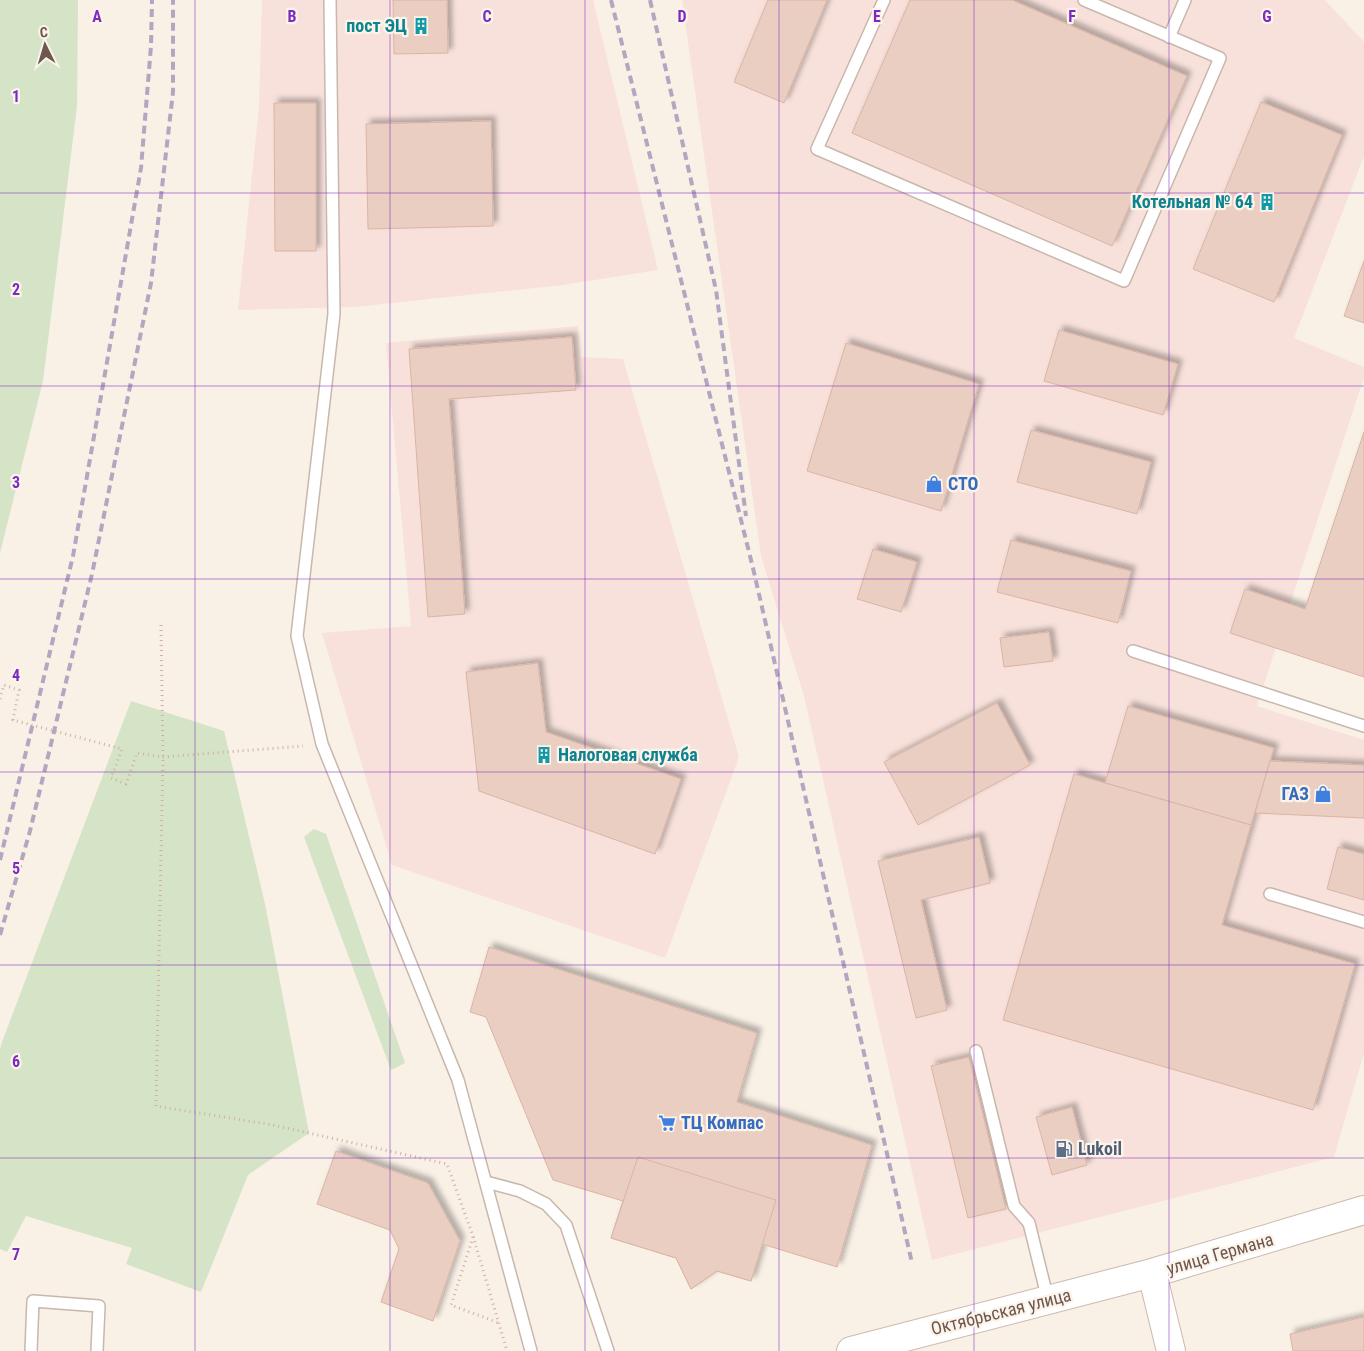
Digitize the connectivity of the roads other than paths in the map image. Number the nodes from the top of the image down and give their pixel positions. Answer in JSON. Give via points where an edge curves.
{"nodes":[{"id":1,"x":330,"y":0,"type":"edge"},
{"id":2,"x":884,"y":0,"type":"edge"},
{"id":3,"x":1084,"y":0,"type":"edge"},
{"id":4,"x":1185,"y":0,"type":"edge"},
{"id":5,"x":1169,"y":36,"type":"junction"},
{"id":6,"x":1133,"y":651,"type":"dead end"},
{"id":7,"x":1364,"y":726,"type":"edge"},
{"id":8,"x":1270,"y":894,"type":"dead end"},
{"id":9,"x":1364,"y":922,"type":"edge"},
{"id":10,"x":976,"y":1051,"type":"dead end"},
{"id":11,"x":486,"y":1182,"type":"junction"},
{"id":12,"x":1364,"y":1210,"type":"edge"},
{"id":13,"x":1152,"y":1273,"type":"junction"},
{"id":14,"x":1048,"y":1300,"type":"junction"},
{"id":15,"x":31,"y":1351,"type":"edge"},
{"id":16,"x":97,"y":1351,"type":"edge"},
{"id":17,"x":531,"y":1351,"type":"edge"},
{"id":18,"x":608,"y":1351,"type":"edge"},
{"id":19,"x":851,"y":1351,"type":"edge"},
{"id":20,"x":1171,"y":1351,"type":"edge"}],
"edges":[{"from":1,"to":11,"type":"lane","via":[[334,314],[297,636],[322,744],[458,1080]]},
{"from":2,"to":5,"type":"lane","via":[[817,149],[1124,281],[1220,58]]},
{"from":3,"to":5,"type":"lane"},
{"from":4,"to":5,"type":"lane"},
{"from":6,"to":7,"type":"lane"},
{"from":8,"to":9,"type":"lane"},
{"from":10,"to":14,"type":"lane","via":[[1014,1206],[1029,1223]]},
{"from":11,"to":17,"type":"lane"},
{"from":11,"to":18,"type":"lane","via":[[520,1191],[546,1204],[566,1225]]},
{"from":12,"to":13,"type":"main road","name":"улица Германа"},
{"from":13,"to":14,"type":"main road","name":"Октябрьская улица"},
{"from":13,"to":20,"type":"main road","name":"улица Германа"},
{"from":14,"to":19,"type":"main road","name":"Октябрьская улица"},
{"from":15,"to":16,"type":"lane","via":[[34,1301],[99,1306]]}]}
